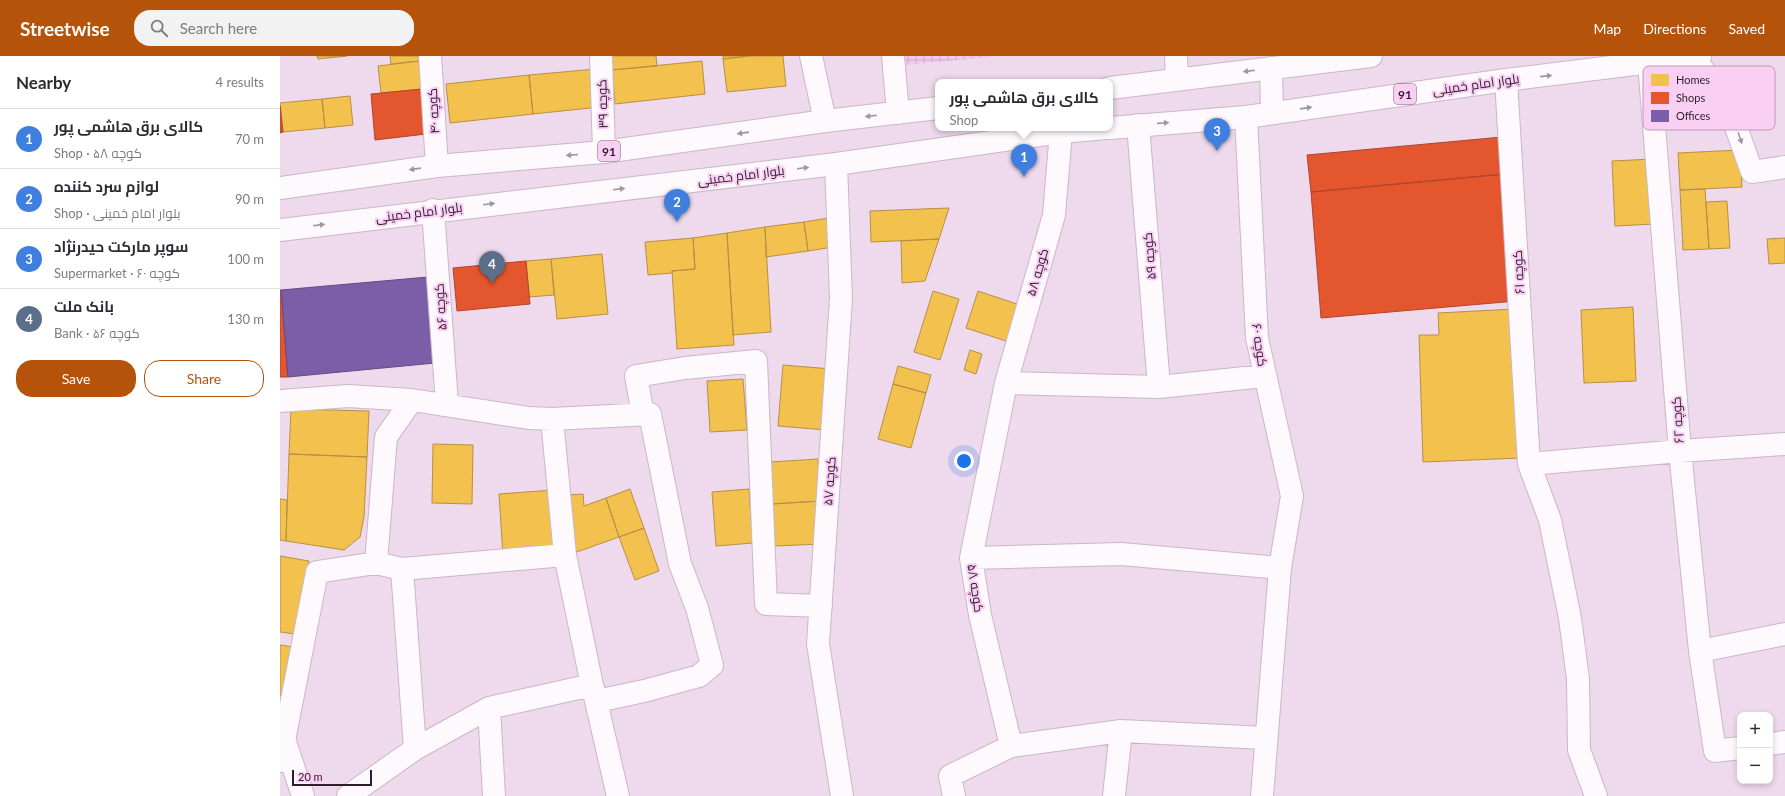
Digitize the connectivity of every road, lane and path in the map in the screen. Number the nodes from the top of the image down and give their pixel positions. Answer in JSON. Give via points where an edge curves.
{"nodes":[{"id":1,"x":430,"y":56,"type":"edge"},
{"id":2,"x":601,"y":56,"type":"edge"},
{"id":3,"x":811,"y":56,"type":"edge"},
{"id":4,"x":893,"y":56,"type":"edge"},
{"id":5,"x":1176,"y":56,"type":"edge"},
{"id":6,"x":1371,"y":56,"type":"edge"},
{"id":7,"x":1696,"y":56,"type":"edge"},
{"id":8,"x":1271,"y":62,"type":"edge"},
{"id":9,"x":1650,"y":62,"type":"junction"},
{"id":10,"x":1650,"y":66,"type":"edge"},
{"id":11,"x":1703,"y":66,"type":"edge"},
{"id":12,"x":1177,"y":80,"type":"junction"},
{"id":13,"x":1506,"y":80,"type":"junction"},
{"id":14,"x":1113,"y":88,"type":"edge"},
{"id":15,"x":935,"y":108,"type":"edge"},
{"id":16,"x":1272,"y":112,"type":"junction"},
{"id":17,"x":898,"y":113,"type":"junction"},
{"id":18,"x":1246,"y":117,"type":"junction"},
{"id":19,"x":825,"y":121,"type":"junction"},
{"id":20,"x":1138,"y":125,"type":"junction"},
{"id":21,"x":1113,"y":128,"type":"edge"},
{"id":22,"x":1655,"y":130,"type":"edge"},
{"id":23,"x":1737,"y":130,"type":"edge"},
{"id":24,"x":1072,"y":131,"type":"edge"},
{"id":25,"x":1061,"y":132,"type":"junction"},
{"id":26,"x":604,"y":152,"type":"junction"},
{"id":27,"x":836,"y":164,"type":"junction"},
{"id":28,"x":436,"y":166,"type":"junction"},
{"id":29,"x":1785,"y":167,"type":"edge"},
{"id":30,"x":280,"y":188,"type":"edge"},
{"id":31,"x":433,"y":210,"type":"junction"},
{"id":32,"x":280,"y":230,"type":"edge"},
{"id":33,"x":1264,"y":376,"type":"junction"},
{"id":34,"x":1006,"y":383,"type":"junction"},
{"id":35,"x":1159,"y":387,"type":"junction"},
{"id":36,"x":412,"y":400,"type":"junction"},
{"id":37,"x":280,"y":401,"type":"edge"},
{"id":38,"x":447,"y":404,"type":"junction"},
{"id":39,"x":643,"y":415,"type":"junction"},
{"id":40,"x":552,"y":419,"type":"junction"},
{"id":41,"x":1785,"y":444,"type":"edge"},
{"id":42,"x":1680,"y":451,"type":"junction"},
{"id":43,"x":1529,"y":464,"type":"junction"},
{"id":44,"x":565,"y":555,"type":"junction"},
{"id":45,"x":971,"y":558,"type":"junction"},
{"id":46,"x":376,"y":563,"type":"junction"},
{"id":47,"x":1280,"y":568,"type":"junction"},
{"id":48,"x":402,"y":569,"type":"junction"},
{"id":49,"x":821,"y":606,"type":"junction"},
{"id":50,"x":1785,"y":634,"type":"edge"},
{"id":51,"x":1700,"y":651,"type":"junction"},
{"id":52,"x":595,"y":693,"type":"junction"},
{"id":53,"x":488,"y":708,"type":"junction"},
{"id":54,"x":1120,"y":731,"type":"junction"},
{"id":55,"x":282,"y":738,"type":"edge"},
{"id":56,"x":1266,"y":738,"type":"junction"},
{"id":57,"x":1785,"y":742,"type":"edge"},
{"id":58,"x":1773,"y":744,"type":"edge"},
{"id":59,"x":1011,"y":746,"type":"junction"},
{"id":60,"x":1737,"y":748,"type":"edge"},
{"id":61,"x":415,"y":749,"type":"junction"},
{"id":62,"x":280,"y":761,"type":"edge"},
{"id":63,"x":303,"y":796,"type":"edge"},
{"id":64,"x":348,"y":796,"type":"edge"},
{"id":65,"x":494,"y":796,"type":"edge"},
{"id":66,"x":618,"y":796,"type":"edge"},
{"id":67,"x":842,"y":796,"type":"edge"},
{"id":68,"x":954,"y":796,"type":"edge"},
{"id":69,"x":1114,"y":796,"type":"edge"},
{"id":70,"x":1262,"y":796,"type":"edge"},
{"id":71,"x":1596,"y":796,"type":"edge"}],
"edges":[{"from":1,"to":28,"type":"street","name":"کوچه ۴۰"},
{"from":2,"to":26,"type":"street","name":"کوچه ۳۹"},
{"from":3,"to":19,"type":"street"},
{"from":4,"to":17,"type":"street"},
{"from":5,"to":12,"type":"street"},
{"from":6,"to":8,"type":"street"},
{"from":7,"to":9,"type":"street","name":"بلوار امام خمینی","number":"91"},
{"from":7,"to":11,"type":"street","one_way":true},
{"from":8,"to":12,"type":"street","one_way":true},
{"from":8,"to":16,"type":"street"},
{"from":9,"to":10,"type":"street","name":"کوچه ۶۲"},
{"from":13,"to":9,"type":"street","name":"بلوار امام خمینی","number":"91","one_way":true},
{"from":12,"to":14,"type":"street"},
{"from":16,"to":13,"type":"street","name":"بلوار امام خمینی","number":"91","one_way":true},
{"from":13,"to":43,"type":"street","name":"کوچه ۶۱"},
{"from":15,"to":17,"type":"street","number":"91"},
{"from":16,"to":18,"type":"street","name":"بلوار امام خمینی","number":"91"},
{"from":17,"to":19,"type":"street","number":"91","one_way":true},
{"from":20,"to":18,"type":"street","name":"بلوار امام خمینی","number":"91","one_way":true},
{"from":18,"to":33,"type":"street","name":"کوچه ۶۰","via":[[1257,338]]},
{"from":19,"to":26,"type":"street","number":"91","one_way":true},
{"from":20,"to":21,"type":"street","name":"بلوار امام خمینی","number":"91"},
{"from":20,"to":35,"type":"street","name":"کوچه ۵۹"},
{"from":22,"to":42,"type":"street","name":"کوچه ۶۲"},
{"from":23,"to":29,"type":"street","one_way":true,"via":[[1752,172]]},
{"from":24,"to":25,"type":"street","name":"بلوار امام خمینی"},
{"from":25,"to":27,"type":"street","name":"بلوار امام خمینی"},
{"from":25,"to":34,"type":"street","name":"کوچه ۵۸","via":[[1054,215]]},
{"from":26,"to":28,"type":"street","number":"91","one_way":true},
{"from":31,"to":27,"type":"street","name":"بلوار امام خمینی","one_way":true},
{"from":27,"to":49,"type":"street","name":"کوچه ۵۷","via":[[842,298]]},
{"from":28,"to":30,"type":"street","number":"91","one_way":true},
{"from":32,"to":31,"type":"street","name":"بلوار امام خمینی","one_way":true},
{"from":31,"to":38,"type":"street","name":"کوچه ۵۶"},
{"from":33,"to":35,"type":"street"},
{"from":33,"to":47,"type":"street","name":"کوچه ۶۰","via":[[1292,496]]},
{"from":34,"to":35,"type":"street"},
{"from":34,"to":45,"type":"street","name":"کوچه ۵۸"},
{"from":36,"to":37,"type":"street","via":[[348,396]]},
{"from":36,"to":38,"type":"street"},
{"from":36,"to":46,"type":"street","via":[[386,437]]},
{"from":38,"to":40,"type":"street","via":[[530,418]]},
{"from":39,"to":40,"type":"street"},
{"from":39,"to":49,"type":"street","via":[[636,376],[756,361],[766,604]]},
{"from":39,"to":52,"type":"street","via":[[650,414],[680,564],[697,608],[712,665],[699,676],[644,691]]},
{"from":40,"to":44,"type":"street"},
{"from":41,"to":42,"type":"street"},
{"from":42,"to":43,"type":"street"},
{"from":42,"to":51,"type":"street","name":"کوچه ۶۲"},
{"from":43,"to":71,"type":"street","name":"کوچه ۶۱","via":[[1550,520],[1570,618],[1578,678],[1579,750]]},
{"from":44,"to":48,"type":"street"},
{"from":44,"to":52,"type":"street"},
{"from":45,"to":47,"type":"street","via":[[1121,554]]},
{"from":45,"to":59,"type":"street","name":"کوچه ۵۸","via":[[980,615]]},
{"from":46,"to":48,"type":"street"},
{"from":46,"to":55,"type":"street","via":[[317,572]]},
{"from":47,"to":56,"type":"street","name":"کوچه ۶۰"},
{"from":48,"to":61,"type":"street"},
{"from":49,"to":67,"type":"street","name":"کوچه ۵۷","via":[[818,644]]},
{"from":50,"to":51,"type":"street"},
{"from":51,"to":60,"type":"street","name":"کوچه ۶۲","via":[[1715,751]]},
{"from":52,"to":53,"type":"street"},
{"from":52,"to":66,"type":"street"},
{"from":53,"to":61,"type":"street"},
{"from":53,"to":65,"type":"street"},
{"from":54,"to":56,"type":"street"},
{"from":54,"to":59,"type":"street"},
{"from":54,"to":69,"type":"street"},
{"from":55,"to":62,"type":"street"},
{"from":55,"to":63,"type":"street"},
{"from":56,"to":70,"type":"street","name":"کوچه ۶۰"},
{"from":57,"to":58,"type":"street"},
{"from":59,"to":68,"type":"street","via":[[950,776]]},
{"from":61,"to":64,"type":"street"}]}
